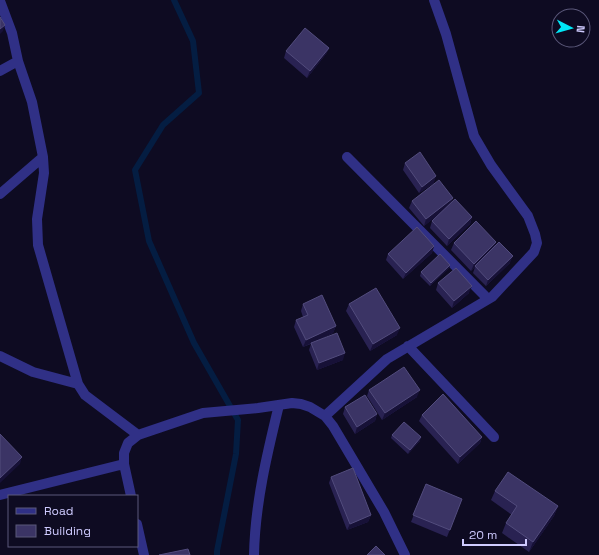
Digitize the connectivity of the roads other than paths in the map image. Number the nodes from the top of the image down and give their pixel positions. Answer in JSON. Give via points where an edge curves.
{"nodes":[{"id":1,"x":434,"y":0,"type":"edge"},
{"id":2,"x":0,"y":1,"type":"edge"},
{"id":3,"x":18,"y":61,"type":"junction"},
{"id":4,"x":0,"y":71,"type":"edge"},
{"id":5,"x":43,"y":157,"type":"junction"},
{"id":6,"x":347,"y":157,"type":"dead end"},
{"id":7,"x":0,"y":194,"type":"edge"},
{"id":8,"x":488,"y":299,"type":"junction"},
{"id":9,"x":408,"y":346,"type":"junction"},
{"id":10,"x":0,"y":356,"type":"edge"},
{"id":11,"x":78,"y":384,"type":"junction"},
{"id":12,"x":279,"y":405,"type":"junction"},
{"id":13,"x":325,"y":416,"type":"junction"},
{"id":14,"x":138,"y":435,"type":"junction"},
{"id":15,"x":494,"y":437,"type":"dead end"},
{"id":16,"x":124,"y":464,"type":"junction"},
{"id":17,"x":0,"y":495,"type":"edge"},
{"id":18,"x":131,"y":495,"type":"edge"},
{"id":19,"x":138,"y":528,"type":"edge"},
{"id":20,"x":144,"y":555,"type":"edge"},
{"id":21,"x":254,"y":555,"type":"edge"},
{"id":22,"x":405,"y":555,"type":"edge"}],
"edges":[{"from":1,"to":8,"type":"street","via":[[474,136],[491,165],[528,216],[537,243],[534,252]]},
{"from":2,"to":3,"type":"street","via":[[12,33]]},
{"from":3,"to":4,"type":"street"},
{"from":3,"to":5,"type":"street","via":[[32,102]]},
{"from":5,"to":7,"type":"street"},
{"from":5,"to":11,"type":"street","via":[[44,173],[37,219],[38,245]]},
{"from":6,"to":8,"type":"street"},
{"from":8,"to":9,"type":"street"},
{"from":9,"to":13,"type":"street","via":[[387,359]]},
{"from":9,"to":15,"type":"street"},
{"from":10,"to":11,"type":"street","via":[[33,372]]},
{"from":11,"to":14,"type":"street","via":[[85,395]]},
{"from":12,"to":13,"type":"street","via":[[301,404]]},
{"from":12,"to":14,"type":"street","via":[[203,414]]},
{"from":12,"to":21,"type":"street","via":[[267,457]]},
{"from":13,"to":22,"type":"street","via":[[384,512]]},
{"from":14,"to":16,"type":"street","via":[[128,443],[124,453]]},
{"from":16,"to":17,"type":"street"},
{"from":16,"to":18,"type":"street"},
{"from":19,"to":20,"type":"street"}]}
